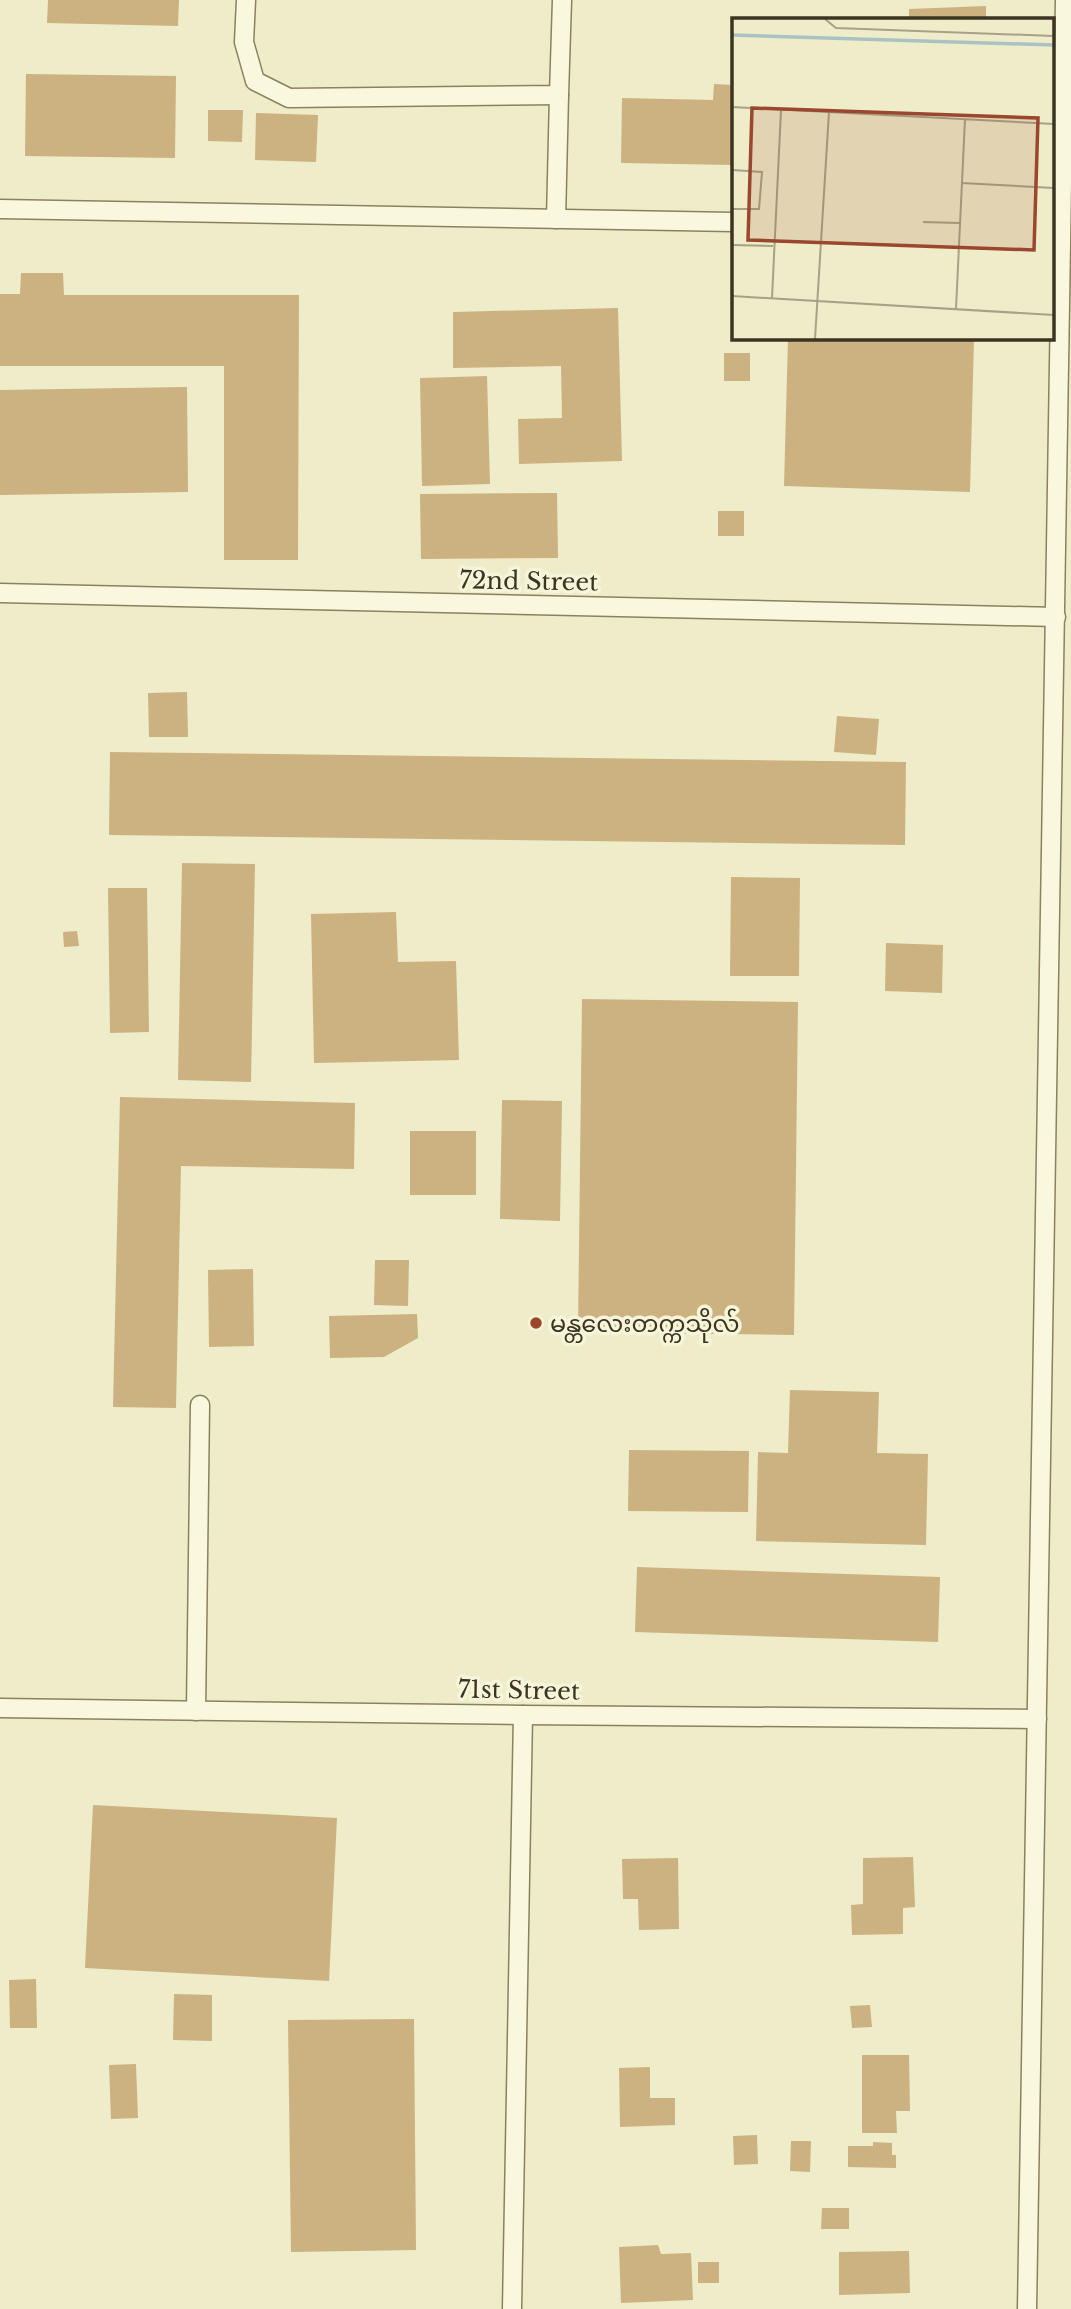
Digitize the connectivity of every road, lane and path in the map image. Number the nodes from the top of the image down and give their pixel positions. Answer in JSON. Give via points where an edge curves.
{"nodes":[{"id":1,"x":246,"y":0,"type":"edge"},
{"id":2,"x":562,"y":0,"type":"edge"},
{"id":3,"x":1065,"y":0,"type":"edge"},
{"id":4,"x":559,"y":95,"type":"junction"},
{"id":5,"x":0,"y":209,"type":"edge"},
{"id":6,"x":556,"y":219,"type":"junction"},
{"id":7,"x":732,"y":222,"type":"edge"},
{"id":8,"x":1057,"y":229,"type":"edge"},
{"id":9,"x":0,"y":593,"type":"edge"},
{"id":10,"x":1056,"y":617,"type":"junction"},
{"id":11,"x":200,"y":1405,"type":"dead end"},
{"id":12,"x":0,"y":1708,"type":"edge"},
{"id":13,"x":196,"y":1710,"type":"junction"},
{"id":14,"x":523,"y":1715,"type":"junction"},
{"id":15,"x":1037,"y":1719,"type":"junction"},
{"id":16,"x":512,"y":2309,"type":"edge"},
{"id":17,"x":1027,"y":2309,"type":"edge"}],
"edges":[{"from":1,"to":4,"type":"lane","via":[[244,42],[255,81],[289,98]]},
{"from":2,"to":4,"type":"lane"},
{"from":3,"to":8,"type":"lane"},
{"from":4,"to":6,"type":"lane"},
{"from":5,"to":6,"type":"lane"},
{"from":6,"to":7,"type":"lane"},
{"from":8,"to":10,"type":"lane"},
{"from":9,"to":10,"type":"lane","name":"72nd Street"},
{"from":10,"to":15,"type":"lane"},
{"from":11,"to":13,"type":"lane"},
{"from":12,"to":13,"type":"lane","name":"71st Street"},
{"from":13,"to":14,"type":"lane","name":"71st Street"},
{"from":14,"to":15,"type":"lane","name":"71st Street"},
{"from":14,"to":16,"type":"lane"},
{"from":15,"to":17,"type":"lane"}]}
